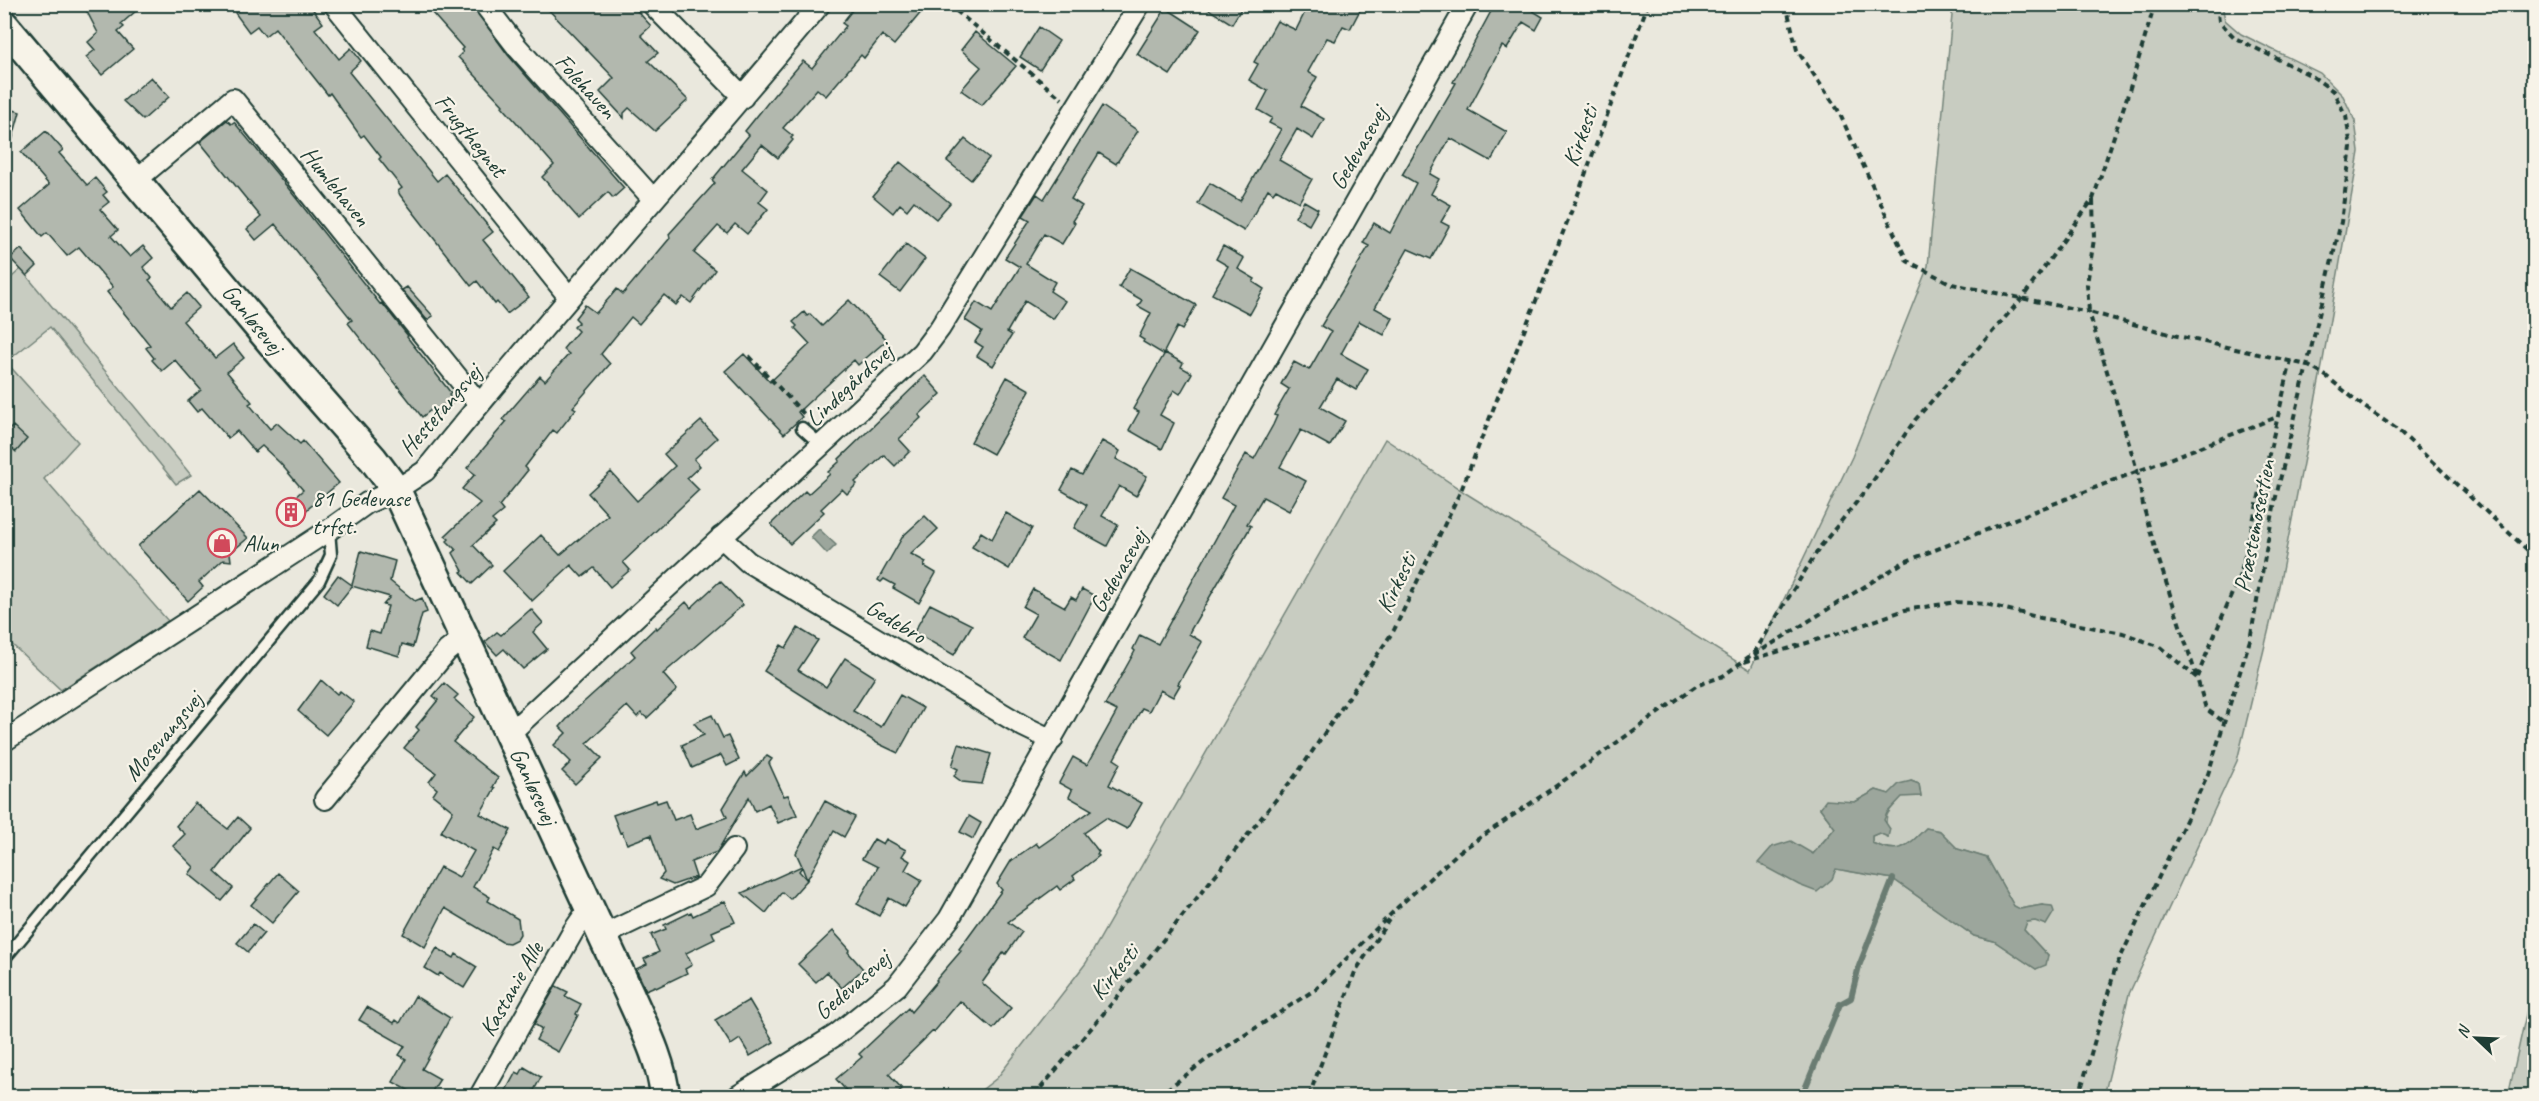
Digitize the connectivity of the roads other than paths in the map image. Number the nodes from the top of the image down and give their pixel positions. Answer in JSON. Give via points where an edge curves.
{"nodes":[{"id":1,"x":334,"y":4,"type":"edge"},
{"id":2,"x":484,"y":4,"type":"edge"},
{"id":3,"x":652,"y":4,"type":"edge"},
{"id":4,"x":820,"y":4,"type":"edge"},
{"id":5,"x":1140,"y":4,"type":"edge"},
{"id":6,"x":1468,"y":4,"type":"edge"},
{"id":7,"x":4,"y":26,"type":"edge"},
{"id":8,"x":743,"y":97,"type":"junction"},
{"id":9,"x":136,"y":180,"type":"junction"},
{"id":10,"x":653,"y":199,"type":"junction"},
{"id":11,"x":569,"y":297,"type":"junction"},
{"id":12,"x":479,"y":404,"type":"junction"},
{"id":13,"x":802,"y":428,"type":"road end"},
{"id":14,"x":821,"y":445,"type":"junction"},
{"id":15,"x":396,"y":490,"type":"junction"},
{"id":16,"x":329,"y":530,"type":"junction"},
{"id":17,"x":721,"y":537,"type":"junction"},
{"id":18,"x":465,"y":637,"type":"junction"},
{"id":19,"x":510,"y":733,"type":"junction"},
{"id":20,"x":1052,"y":740,"type":"junction"},
{"id":21,"x":4,"y":741,"type":"edge"},
{"id":22,"x":325,"y":799,"type":"dead end"},
{"id":23,"x":734,"y":849,"type":"dead end"},
{"id":24,"x":590,"y":908,"type":"junction"},
{"id":25,"x":604,"y":935,"type":"junction"},
{"id":26,"x":4,"y":959,"type":"edge"},
{"id":27,"x":670,"y":1093,"type":"edge"},
{"id":28,"x":480,"y":1096,"type":"edge"},
{"id":29,"x":738,"y":1096,"type":"edge"}],
"edges":[{"from":1,"to":11,"type":"street","name":"Frugthegnet"},
{"from":2,"to":10,"type":"street","name":"Folehaven","via":[[517,47]]},
{"from":3,"to":8,"type":"street"},
{"from":4,"to":8,"type":"street","name":"Hestetangsvej"},
{"from":5,"to":14,"type":"street","name":"Lindegårdsvej","via":[[922,352]]},
{"from":6,"to":20,"type":"street","name":"Gedevasevej"},
{"from":7,"to":9,"type":"street","name":"Ganløsevej"},
{"from":8,"to":10,"type":"street","name":"Hestetangsvej"},
{"from":9,"to":12,"type":"street","name":"Humlehaven","via":[[233,99]]},
{"from":9,"to":15,"type":"street","name":"Ganløsevej","via":[[374,459]]},
{"from":10,"to":11,"type":"street","name":"Hestetangsvej"},
{"from":11,"to":12,"type":"street","name":"Hestetangsvej"},
{"from":12,"to":15,"type":"street","name":"Hestetangsvej","via":[[425,471]]},
{"from":13,"to":14,"type":"lane"},
{"from":14,"to":17,"type":"street","name":"Lindegårdsvej"},
{"from":15,"to":16,"type":"street","name":"Hestetangsvej","via":[[368,503]]},
{"from":15,"to":18,"type":"street","name":"Ganløsevej"},
{"from":16,"to":21,"type":"street","name":"Hestetangsvej"},
{"from":16,"to":26,"type":"lane","name":"Mosevangsvej","via":[[331,555],[319,581]]},
{"from":17,"to":19,"type":"street","name":"Lindegårdsvej"},
{"from":17,"to":20,"type":"street","name":"Gedebro","via":[[748,562]]},
{"from":18,"to":19,"type":"street","name":"Ganløsevej"},
{"from":18,"to":22,"type":"street","via":[[447,651]]},
{"from":19,"to":24,"type":"street","name":"Ganløsevej"},
{"from":20,"to":29,"type":"street","name":"Gedevasevej","via":[[949,920],[897,986],[836,1035]]},
{"from":23,"to":25,"type":"street","via":[[706,886]]},
{"from":24,"to":25,"type":"street","name":"Ganløsevej"},
{"from":24,"to":28,"type":"street","name":"Kastanie Alle"},
{"from":25,"to":27,"type":"street","name":"Ganløsevej"}]}
